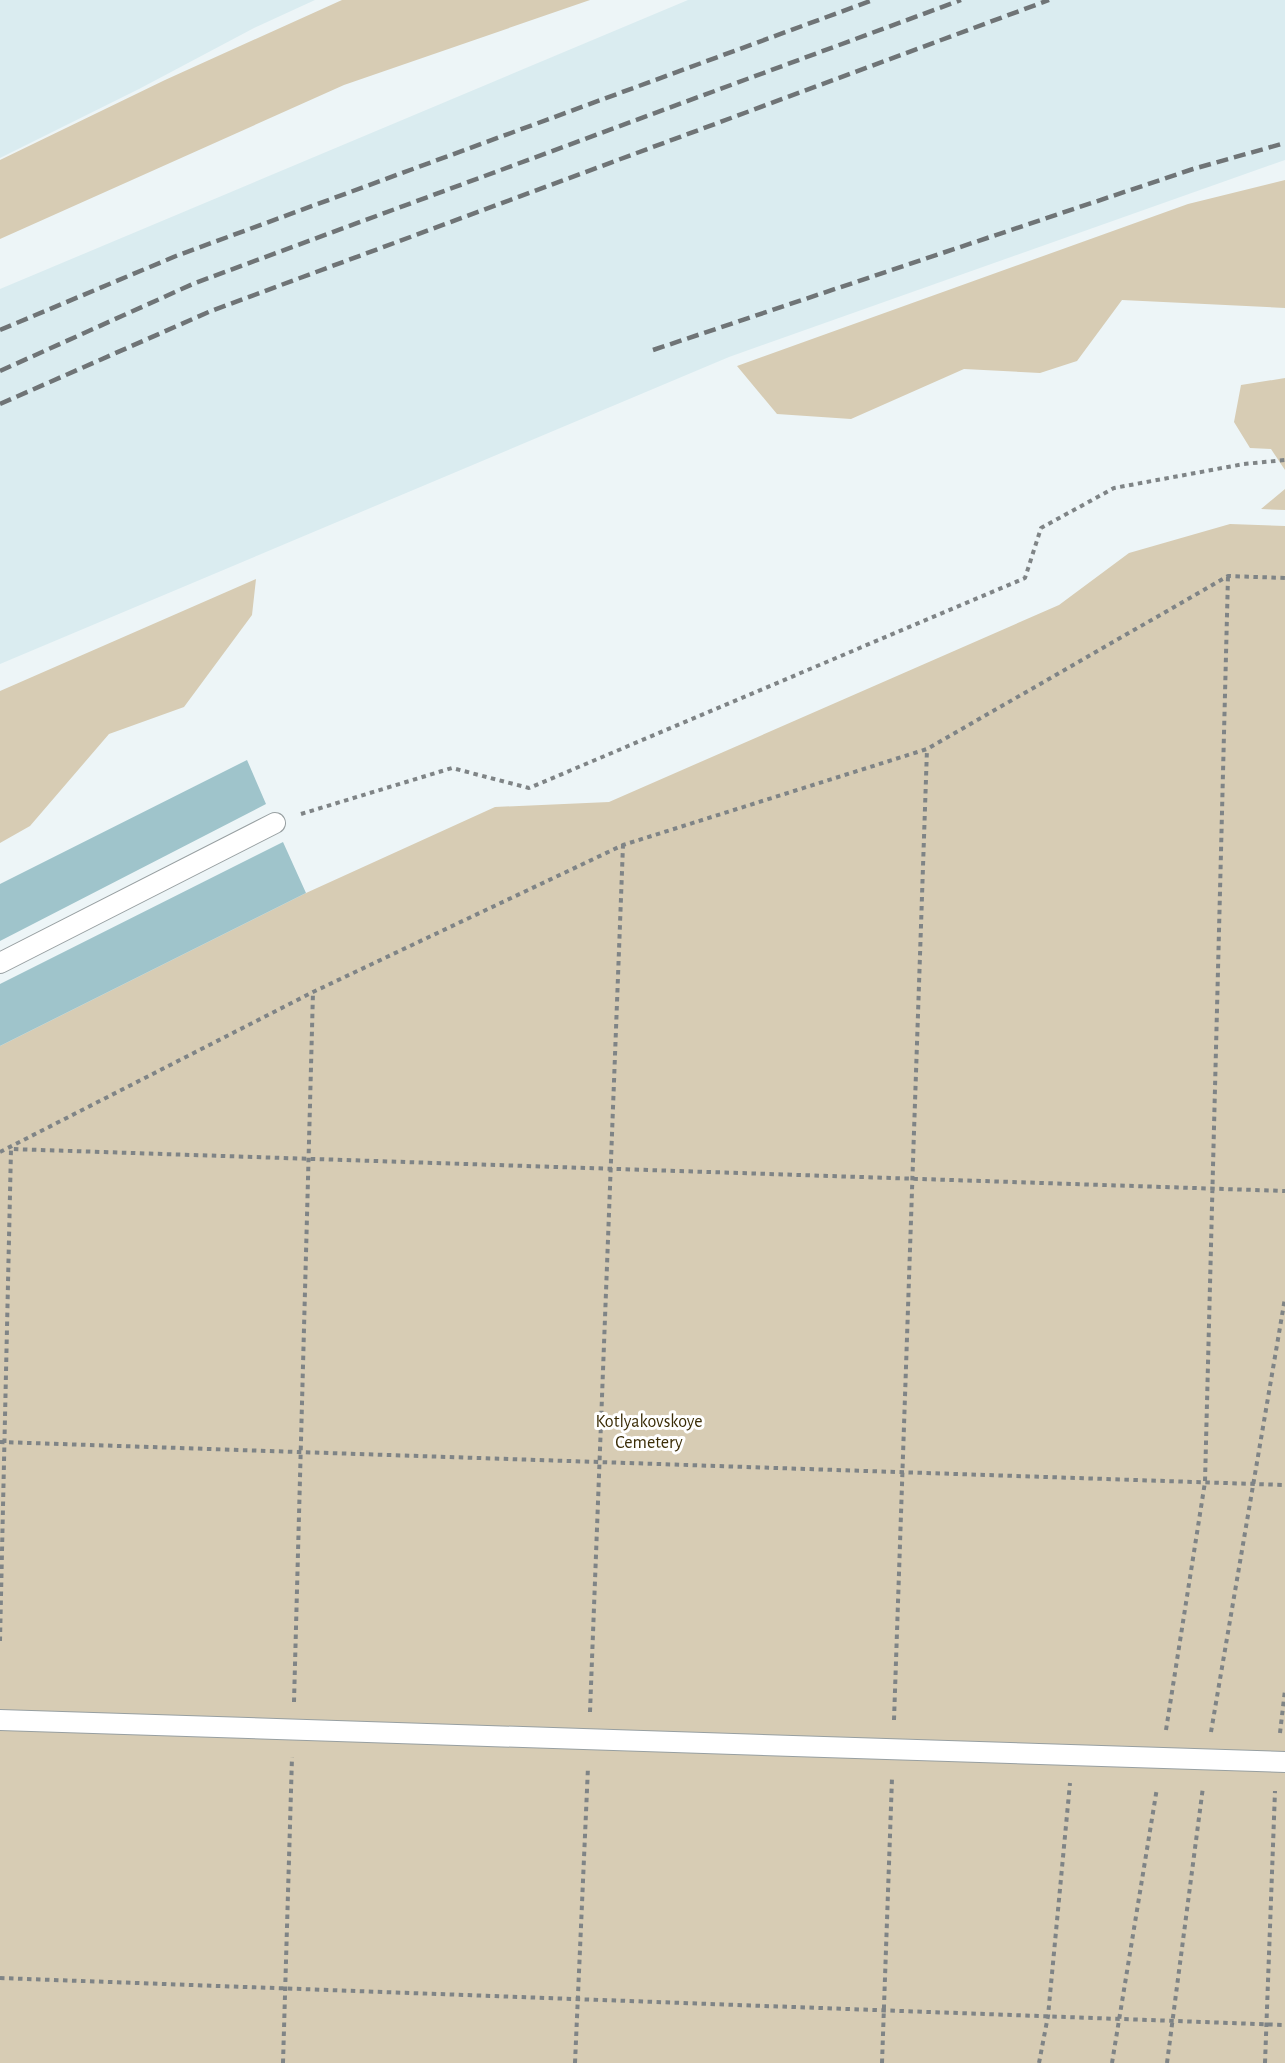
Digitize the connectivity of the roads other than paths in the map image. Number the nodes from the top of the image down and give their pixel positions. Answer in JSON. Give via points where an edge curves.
{"nodes":[{"id":1,"x":275,"y":823,"type":"road end"},
{"id":2,"x":0,"y":963,"type":"edge"},
{"id":3,"x":0,"y":1720,"type":"edge"},
{"id":4,"x":1281,"y":1762,"type":"edge"}],
"edges":[{"from":1,"to":2,"type":"lane"},
{"from":3,"to":4,"type":"lane"}]}
